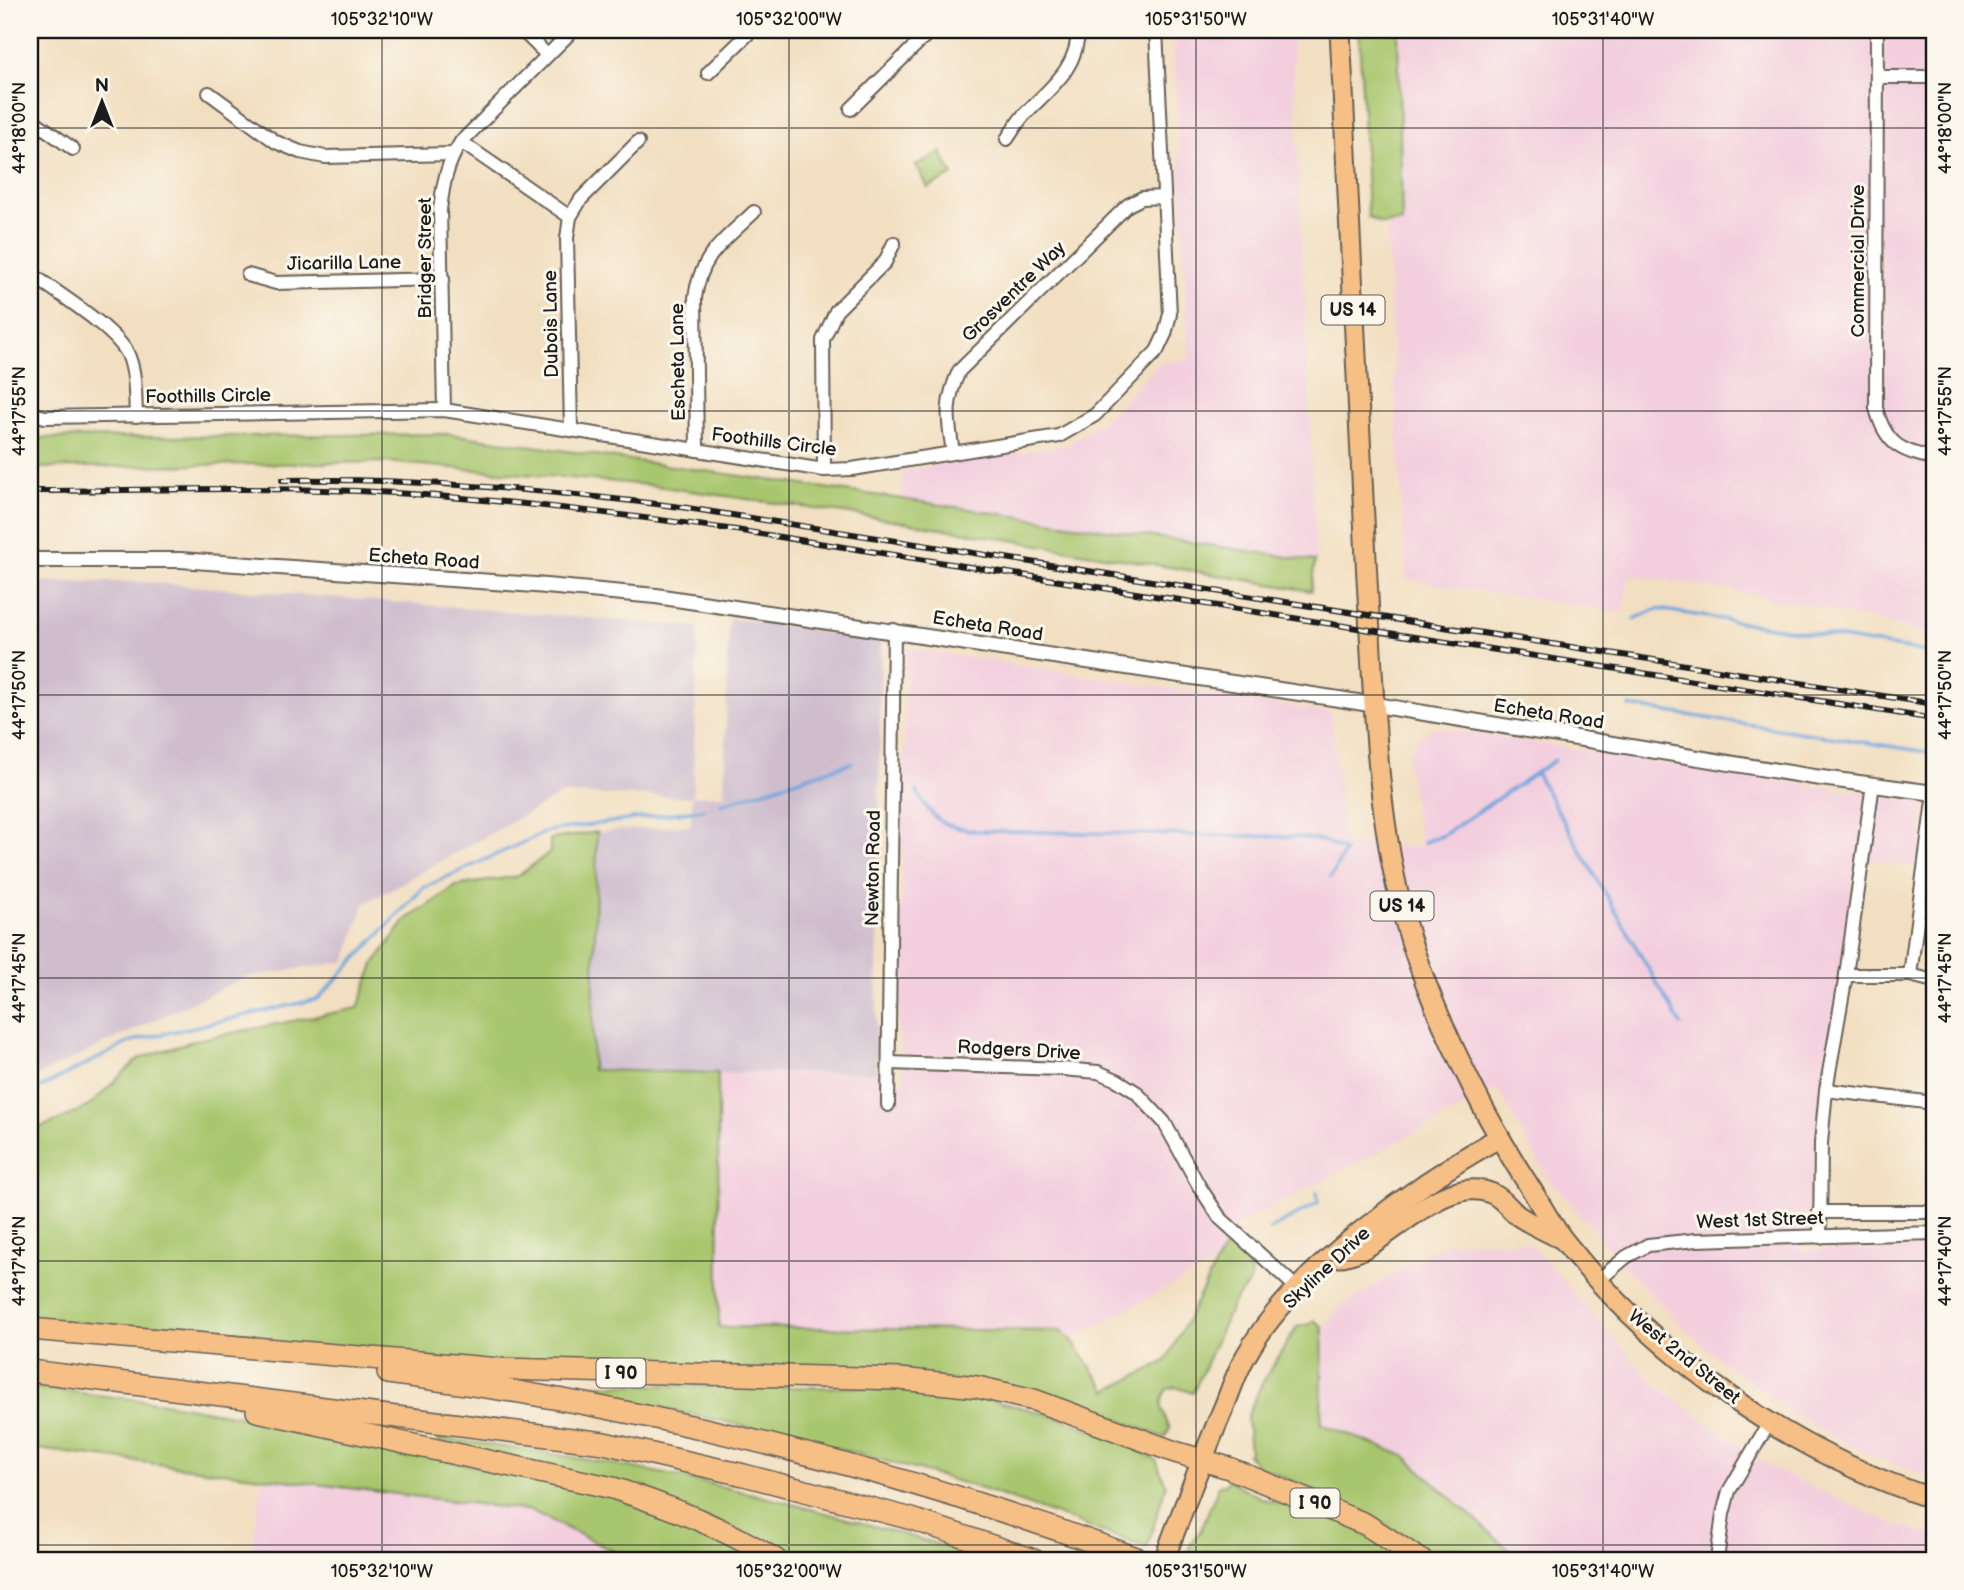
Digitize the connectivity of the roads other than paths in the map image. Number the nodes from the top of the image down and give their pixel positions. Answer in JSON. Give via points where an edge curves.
{"nodes":[{"id":1,"x":517,"y":30,"type":"edge"},
{"id":2,"x":573,"y":30,"type":"edge"},
{"id":3,"x":752,"y":30,"type":"edge"},
{"id":4,"x":931,"y":30,"type":"edge"},
{"id":5,"x":1078,"y":30,"type":"edge"},
{"id":6,"x":1156,"y":30,"type":"edge"},
{"id":7,"x":1340,"y":30,"type":"edge"},
{"id":8,"x":1877,"y":30,"type":"edge"},
{"id":9,"x":547,"y":55,"type":"junction"},
{"id":10,"x":708,"y":73,"type":"dead end"},
{"id":11,"x":1877,"y":77,"type":"junction"},
{"id":12,"x":1934,"y":77,"type":"edge"},
{"id":13,"x":209,"y":93,"type":"dead end"},
{"id":14,"x":851,"y":110,"type":"dead end"},
{"id":15,"x":30,"y":118,"type":"edge"},
{"id":16,"x":1007,"y":139,"type":"dead end"},
{"id":17,"x":461,"y":142,"type":"junction"},
{"id":18,"x":638,"y":142,"type":"dead end"},
{"id":19,"x":73,"y":149,"type":"dead end"},
{"id":20,"x":453,"y":154,"type":"junction"},
{"id":21,"x":1164,"y":197,"type":"junction"},
{"id":22,"x":754,"y":212,"type":"dead end"},
{"id":23,"x":570,"y":217,"type":"junction"},
{"id":24,"x":894,"y":243,"type":"dead end"},
{"id":25,"x":30,"y":273,"type":"edge"},
{"id":26,"x":248,"y":275,"type":"dead end"},
{"id":27,"x":443,"y":279,"type":"junction"},
{"id":28,"x":444,"y":410,"type":"junction"},
{"id":29,"x":30,"y":413,"type":"edge"},
{"id":30,"x":136,"y":416,"type":"junction"},
{"id":31,"x":571,"y":430,"type":"junction"},
{"id":32,"x":697,"y":450,"type":"junction"},
{"id":33,"x":953,"y":453,"type":"junction"},
{"id":34,"x":1934,"y":458,"type":"edge"},
{"id":35,"x":824,"y":470,"type":"junction"},
{"id":36,"x":30,"y":561,"type":"edge"},
{"id":37,"x":894,"y":630,"type":"junction"},
{"id":38,"x":1374,"y":705,"type":"junction"},
{"id":39,"x":1873,"y":784,"type":"junction"},
{"id":40,"x":1934,"y":793,"type":"edge"},
{"id":41,"x":1846,"y":975,"type":"junction"},
{"id":42,"x":1910,"y":975,"type":"junction"},
{"id":43,"x":1934,"y":981,"type":"edge"},
{"id":44,"x":889,"y":1063,"type":"junction"},
{"id":45,"x":1826,"y":1090,"type":"junction"},
{"id":46,"x":1934,"y":1103,"type":"edge"},
{"id":47,"x":888,"y":1105,"type":"dead end"},
{"id":48,"x":1499,"y":1138,"type":"junction"},
{"id":49,"x":1819,"y":1212,"type":"junction"},
{"id":50,"x":1934,"y":1212,"type":"edge"},
{"id":51,"x":1934,"y":1233,"type":"edge"},
{"id":52,"x":1820,"y":1237,"type":"junction"},
{"id":53,"x":1564,"y":1241,"type":"junction"},
{"id":54,"x":1328,"y":1260,"type":"junction"},
{"id":55,"x":1599,"y":1280,"type":"junction"},
{"id":56,"x":1298,"y":1289,"type":"junction"},
{"id":57,"x":30,"y":1331,"type":"edge"},
{"id":58,"x":30,"y":1371,"type":"edge"},
{"id":59,"x":121,"y":1383,"type":"junction"},
{"id":60,"x":1769,"y":1423,"type":"junction"},
{"id":61,"x":1201,"y":1460,"type":"junction"},
{"id":62,"x":1934,"y":1499,"type":"edge"},
{"id":63,"x":776,"y":1560,"type":"edge"},
{"id":64,"x":1034,"y":1560,"type":"edge"},
{"id":65,"x":1142,"y":1560,"type":"edge"},
{"id":66,"x":1164,"y":1560,"type":"edge"},
{"id":67,"x":1421,"y":1560,"type":"edge"},
{"id":68,"x":1717,"y":1560,"type":"edge"}],
"edges":[{"from":1,"to":9,"type":"street"},
{"from":2,"to":9,"type":"street","name":"Bridger Street"},
{"from":3,"to":10,"type":"street"},
{"from":4,"to":14,"type":"street"},
{"from":5,"to":16,"type":"street","via":[[1068,70]]},
{"from":6,"to":21,"type":"street","name":"Foothills Circle"},
{"from":7,"to":38,"type":"main road","number":"US 14"},
{"from":8,"to":11,"type":"street","name":"Commercial Drive"},
{"from":9,"to":17,"type":"street","name":"Bridger Street"},
{"from":11,"to":12,"type":"street"},
{"from":11,"to":34,"type":"street","name":"Commercial Drive","via":[[1876,408],[1892,443],[1910,454]]},
{"from":13,"to":20,"type":"street","via":[[276,142],[300,152],[325,157]]},
{"from":15,"to":19,"type":"street"},
{"from":17,"to":20,"type":"street","name":"Bridger Street"},
{"from":17,"to":23,"type":"street"},
{"from":18,"to":23,"type":"street","via":[[580,199]]},
{"from":20,"to":27,"type":"street","name":"Bridger Street","via":[[440,210]]},
{"from":21,"to":33,"type":"street","name":"Grosventre Way","via":[[1142,198],[1128,205],[959,371],[948,405]]},
{"from":21,"to":33,"type":"street","name":"Foothills Circle","via":[[1170,314],[1157,351],[1095,415],[1059,436]]},
{"from":22,"to":32,"type":"street","name":"Escheta Lane","via":[[706,259],[698,278]]},
{"from":23,"to":31,"type":"street","name":"Dubois Lane"},
{"from":24,"to":35,"type":"street","via":[[885,262],[836,311],[823,340]]},
{"from":25,"to":30,"type":"street","via":[[115,335],[134,374]]},
{"from":26,"to":27,"type":"street","name":"Jicarilla Lane","via":[[276,284]]},
{"from":27,"to":28,"type":"street","name":"Bridger Street"},
{"from":28,"to":30,"type":"street","name":"Foothills Circle"},
{"from":28,"to":31,"type":"street","name":"Foothills Circle"},
{"from":29,"to":30,"type":"street","name":"Foothills Circle","via":[[45,417]]},
{"from":31,"to":32,"type":"street","name":"Foothills Circle"},
{"from":32,"to":35,"type":"street","name":"Foothills Circle"},
{"from":33,"to":35,"type":"street","name":"Foothills Circle"},
{"from":36,"to":37,"type":"street","name":"Echeta Road","via":[[180,561],[549,586],[656,596]]},
{"from":37,"to":38,"type":"street","name":"Echeta Road"},
{"from":37,"to":44,"type":"street","name":"Newton Road"},
{"from":38,"to":39,"type":"street","name":"Echeta Road"},
{"from":38,"to":48,"type":"main road","number":"US 14","via":[[1392,861],[1404,918],[1446,1034]]},
{"from":39,"to":40,"type":"street","name":"Echeta Road"},
{"from":39,"to":41,"type":"street"},
{"from":40,"to":42,"type":"street"},
{"from":41,"to":42,"type":"street"},
{"from":41,"to":45,"type":"street"},
{"from":42,"to":43,"type":"street"},
{"from":44,"to":47,"type":"street","name":"Newton Road"},
{"from":44,"to":56,"type":"street","name":"Rodgers Drive","via":[[1062,1069],[1098,1072],[1117,1080],[1136,1092],[1164,1122],[1220,1218]]},
{"from":45,"to":46,"type":"street"},
{"from":45,"to":49,"type":"street"},
{"from":48,"to":53,"type":"main road","name":"West 2nd Street"},
{"from":48,"to":54,"type":"main road","name":"Skyline Drive","via":[[1392,1207]]},
{"from":49,"to":50,"type":"street"},
{"from":49,"to":52,"type":"street"},
{"from":51,"to":52,"type":"street","name":"West 1st Street"},
{"from":52,"to":55,"type":"street","name":"West 1st Street","via":[[1648,1245]]},
{"from":53,"to":54,"type":"main road","via":[[1518,1215],[1494,1194],[1472,1189],[1443,1198],[1360,1251]]},
{"from":53,"to":55,"type":"main road","name":"West 2nd Street"},
{"from":54,"to":56,"type":"main road","name":"Skyline Drive"},
{"from":55,"to":60,"type":"main road","name":"West 2nd Street","via":[[1674,1353]]},
{"from":56,"to":61,"type":"main road","name":"Skyline Drive","via":[[1247,1353]]},
{"from":57,"to":61,"type":"highway","number":"I 90","via":[[500,1369],[901,1379],[977,1387],[1034,1400]]},
{"from":57,"to":65,"type":"highway","number":"I 90","via":[[384,1372],[650,1418],[871,1472]]},
{"from":58,"to":59,"type":"highway"},
{"from":59,"to":63,"type":"highway","via":[[613,1488],[670,1507],[742,1539]]},
{"from":59,"to":64,"type":"highway","via":[[604,1443],[912,1519]]},
{"from":60,"to":62,"type":"main road","name":"West 2nd Street","via":[[1844,1465]]},
{"from":60,"to":68,"type":"street","via":[[1729,1491]]},
{"from":61,"to":66,"type":"main road","name":"Skyline Drive"},
{"from":61,"to":67,"type":"highway","number":"I 90","via":[[1365,1524]]}]}
